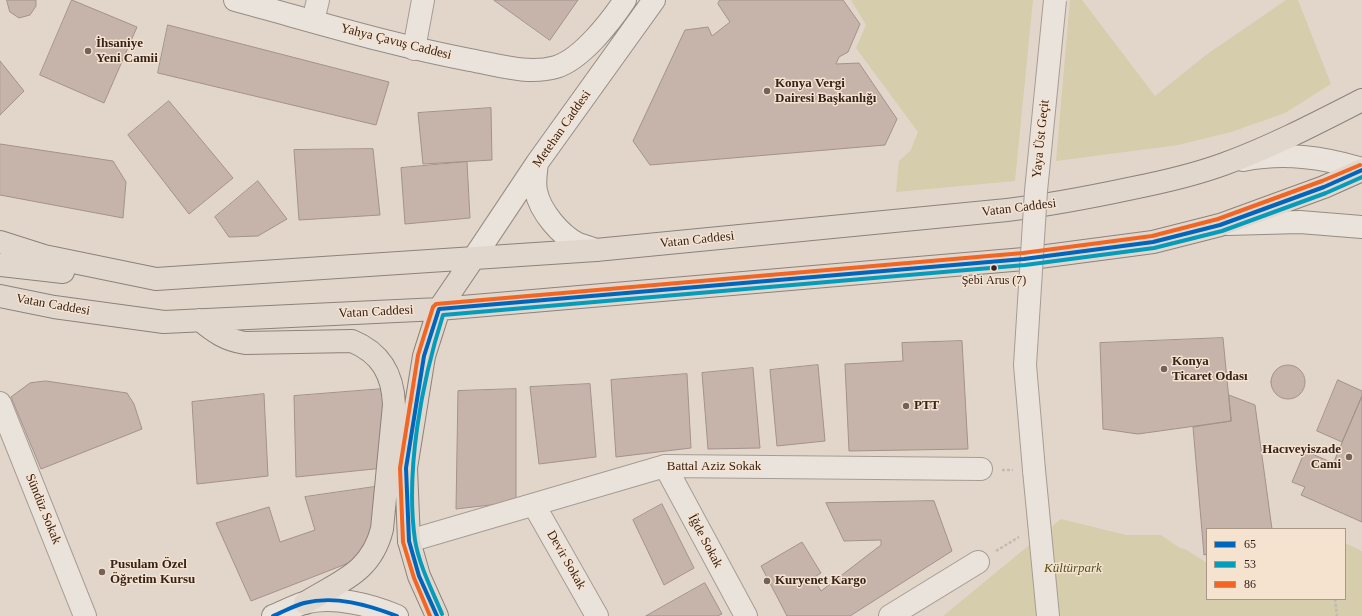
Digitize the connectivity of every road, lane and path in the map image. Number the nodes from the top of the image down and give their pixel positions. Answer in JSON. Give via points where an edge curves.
{"nodes":[{"id":1,"x":235,"y":0,"type":"edge"},
{"id":2,"x":318,"y":0,"type":"edge"},
{"id":3,"x":424,"y":0,"type":"edge"},
{"id":4,"x":625,"y":0,"type":"edge"},
{"id":5,"x":654,"y":0,"type":"edge"},
{"id":6,"x":1055,"y":0,"type":"edge"},
{"id":7,"x":312,"y":21,"type":"junction"},
{"id":8,"x":414,"y":49,"type":"junction"},
{"id":9,"x":1362,"y":100,"type":"edge"},
{"id":10,"x":537,"y":163,"type":"junction"},
{"id":11,"x":1225,"y":164,"type":"junction"},
{"id":12,"x":1362,"y":169,"type":"edge"},
{"id":13,"x":1220,"y":225,"type":"junction"},
{"id":14,"x":1362,"y":227,"type":"edge"},
{"id":15,"x":0,"y":242,"type":"edge"},
{"id":16,"x":596,"y":250,"type":"junction"},
{"id":17,"x":473,"y":259,"type":"junction"},
{"id":18,"x":0,"y":265,"type":"edge"},
{"id":19,"x":156,"y":279,"type":"junction"},
{"id":20,"x":0,"y":296,"type":"edge"},
{"id":21,"x":439,"y":309,"type":"junction"},
{"id":22,"x":200,"y":320,"type":"junction"},
{"id":23,"x":0,"y":403,"type":"edge"},
{"id":24,"x":665,"y":466,"type":"junction"},
{"id":25,"x":981,"y":469,"type":"joint"},
{"id":26,"x":1034,"y":470,"type":"junction"},
{"id":27,"x":534,"y":505,"type":"junction"},
{"id":28,"x":1039,"y":525,"type":"junction"},
{"id":29,"x":409,"y":541,"type":"junction"},
{"id":30,"x":978,"y":562,"type":"joint"},
{"id":31,"x":1335,"y":600,"type":"edge"},
{"id":32,"x":305,"y":603,"type":"junction"},
{"id":33,"x":85,"y":616,"type":"edge"},
{"id":34,"x":273,"y":616,"type":"edge"},
{"id":35,"x":398,"y":616,"type":"edge"},
{"id":36,"x":437,"y":616,"type":"edge"},
{"id":37,"x":597,"y":616,"type":"edge"},
{"id":38,"x":746,"y":616,"type":"edge"},
{"id":39,"x":890,"y":616,"type":"edge"},
{"id":40,"x":1048,"y":616,"type":"edge"},
{"id":41,"x":1337,"y":616,"type":"edge"}],
"edges":[{"from":1,"to":7,"type":"street","name":"Yahya Çavuş Caddesi"},
{"from":2,"to":7,"type":"street"},
{"from":3,"to":8,"type":"street"},
{"from":4,"to":8,"type":"street","name":"Yahya Çavuş Caddesi","via":[[596,38],[558,66],[539,71]]},
{"from":5,"to":10,"type":"street","name":"Metehan Caddesi"},
{"from":6,"to":26,"type":"street","name":"Yaya Üst Geçit","bridge":true,"via":[[1036,191],[1025,365]]},
{"from":7,"to":8,"type":"street","name":"Yahya Çavuş Caddesi"},
{"from":9,"to":11,"type":"main road","name":"Vatan Caddesi","via":[[1307,128]]},
{"from":10,"to":16,"type":"street","via":[[536,192],[552,222],[565,236]]},
{"from":10,"to":17,"type":"street","name":"Metehan Caddesi"},
{"from":11,"to":12,"type":"street","via":[[1258,157],[1285,155],[1314,157]]},
{"from":11,"to":16,"type":"main road","name":"Vatan Caddesi","via":[[1174,179],[1060,203]]},
{"from":12,"to":13,"type":"main road","name":"Vatan Caddesi","via":[[1324,187]]},
{"from":13,"to":14,"type":"street","via":[[1300,222]]},
{"from":13,"to":21,"type":"main road","name":"Vatan Caddesi","via":[[1153,242],[1024,259]]},
{"from":15,"to":19,"type":"main road","name":"Vatan Caddesi","via":[[44,256]]},
{"from":16,"to":17,"type":"main road","name":"Vatan Caddesi"},
{"from":17,"to":19,"type":"main road","name":"Vatan Caddesi"},
{"from":17,"to":21,"type":"main road"},
{"from":18,"to":19,"type":"main road"},
{"from":20,"to":22,"type":"main road","name":"Vatan Caddesi","via":[[54,307],[164,322]]},
{"from":21,"to":22,"type":"main road","name":"Vatan Caddesi"},
{"from":21,"to":29,"type":"main road","via":[[424,356],[406,468]]},
{"from":22,"to":32,"type":"main road","via":[[214,332],[230,340],[245,343],[352,341],[364,346],[382,363],[394,387],[379,543],[373,554],[357,571]]},
{"from":23,"to":33,"type":"street","name":"Sündüz Sokak"},
{"from":24,"to":25,"type":"street","name":"Battal Aziz Sokak"},
{"from":24,"to":27,"type":"street","name":"Battal Aziz Sokak"},
{"from":24,"to":38,"type":"street","name":"İğde Sokak"},
{"from":25,"to":26,"type":"path"},
{"from":26,"to":28,"type":"street","name":"Yaya Üst Geçit"},
{"from":27,"to":29,"type":"street","name":"Battal Aziz Sokak"},
{"from":27,"to":37,"type":"street","name":"Devir Sokak"},
{"from":28,"to":30,"type":"path"},
{"from":28,"to":40,"type":"street","name":"Yaya Üst Geçit"},
{"from":29,"to":36,"type":"main road","via":[[419,576]]},
{"from":30,"to":39,"type":"street"},
{"from":31,"to":41,"type":"path"},
{"from":32,"to":34,"type":"street"},
{"from":32,"to":35,"type":"street","via":[[348,603]]}]}
